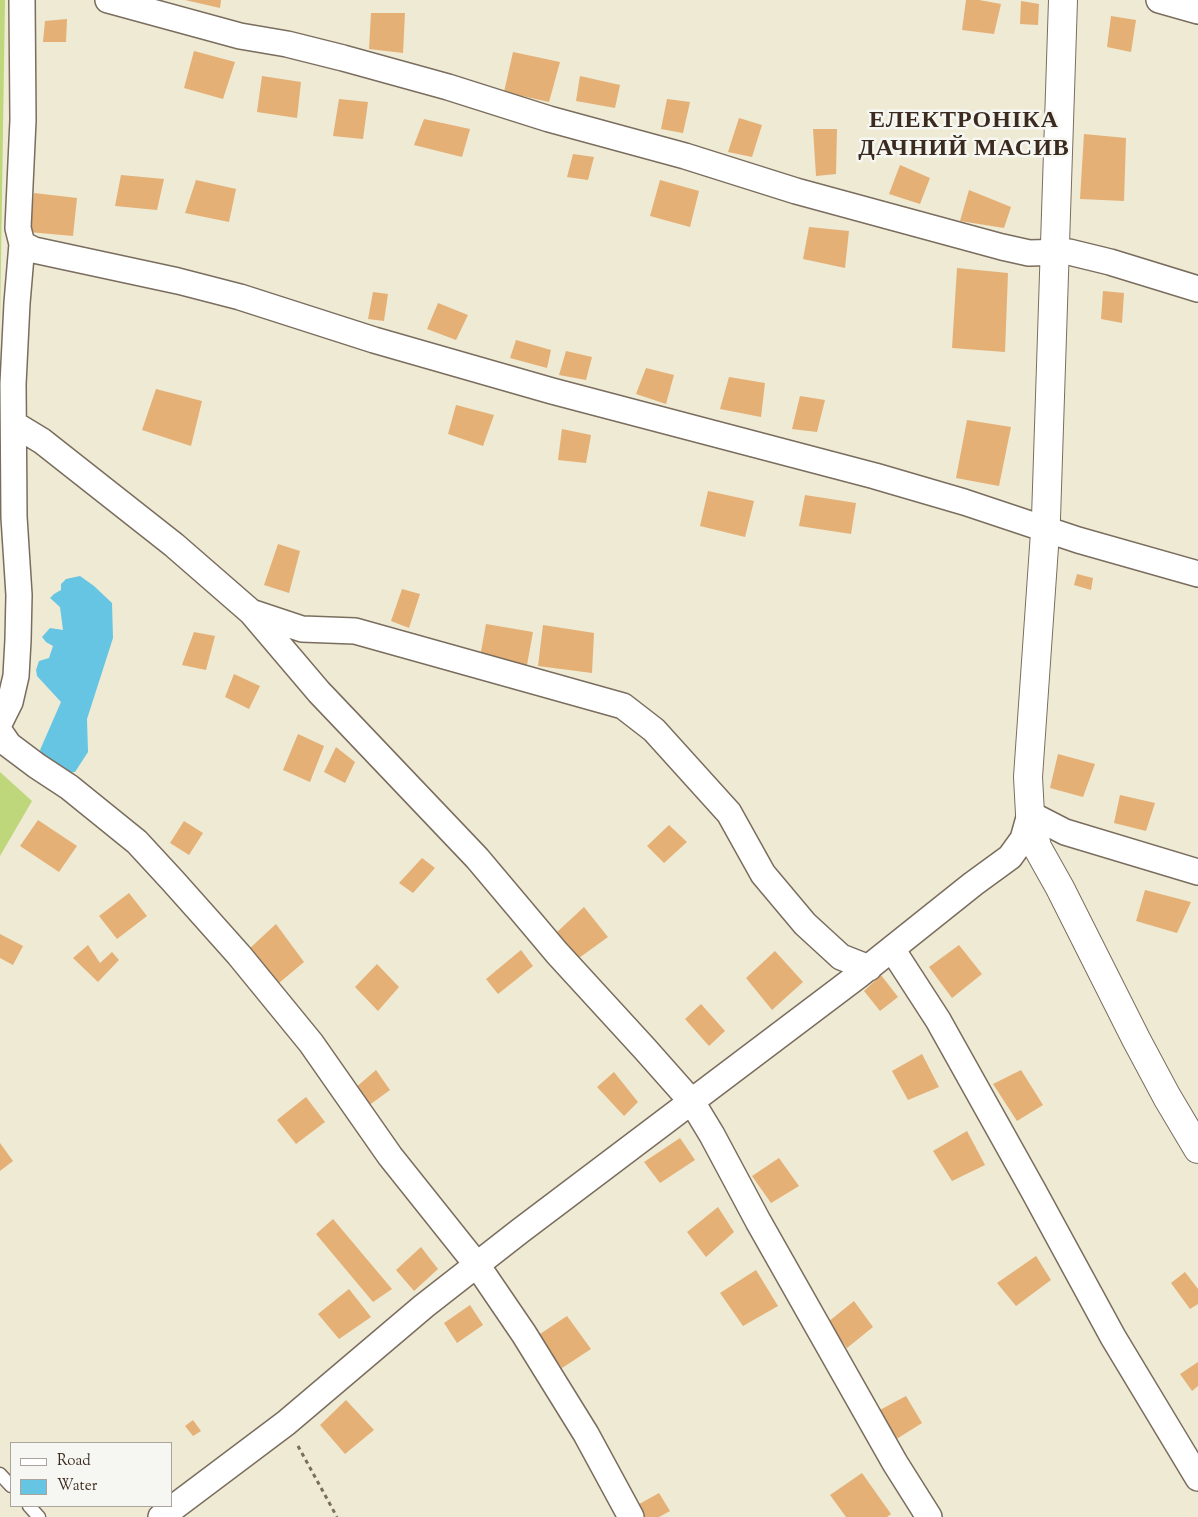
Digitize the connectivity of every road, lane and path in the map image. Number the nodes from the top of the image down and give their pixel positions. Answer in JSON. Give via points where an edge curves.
{"nodes":[{"id":1,"x":22,"y":0,"type":"edge"},
{"id":2,"x":108,"y":0,"type":"edge"},
{"id":3,"x":1063,"y":0,"type":"edge"},
{"id":4,"x":1159,"y":0,"type":"edge"},
{"id":5,"x":1198,"y":11,"type":"edge"},
{"id":6,"x":22,"y":244,"type":"junction"},
{"id":7,"x":1055,"y":252,"type":"junction"},
{"id":8,"x":1198,"y":289,"type":"edge"},
{"id":9,"x":14,"y":424,"type":"junction"},
{"id":10,"x":1045,"y":530,"type":"junction"},
{"id":11,"x":1198,"y":574,"type":"edge"},
{"id":12,"x":251,"y":612,"type":"junction"},
{"id":13,"x":0,"y":722,"type":"edge"},
{"id":14,"x":0,"y":732,"type":"edge"},
{"id":15,"x":1030,"y":814,"type":"junction"},
{"id":16,"x":1198,"y":872,"type":"edge"},
{"id":17,"x":892,"y":949,"type":"junction"},
{"id":18,"x":869,"y":968,"type":"junction"},
{"id":19,"x":692,"y":1102,"type":"junction"},
{"id":20,"x":1194,"y":1136,"type":"edge"},
{"id":21,"x":477,"y":1265,"type":"junction"},
{"id":22,"x":286,"y":1423,"type":"junction"},
{"id":23,"x":0,"y":1474,"type":"edge"},
{"id":24,"x":1198,"y":1478,"type":"edge"},
{"id":25,"x":10,"y":1485,"type":"edge"},
{"id":26,"x":30,"y":1507,"type":"edge"},
{"id":27,"x":39,"y":1517,"type":"edge"},
{"id":28,"x":161,"y":1517,"type":"edge"},
{"id":29,"x":337,"y":1517,"type":"edge"},
{"id":30,"x":631,"y":1517,"type":"edge"},
{"id":31,"x":929,"y":1517,"type":"edge"}],
"edges":[{"from":1,"to":6,"type":"street","via":[[23,120],[18,228]]},
{"from":2,"to":7,"type":"street","via":[[240,36],[343,58],[796,191],[1002,247],[1029,253]]},
{"from":3,"to":7,"type":"street"},
{"from":4,"to":5,"type":"street"},
{"from":6,"to":9,"type":"street","via":[[13,384]]},
{"from":6,"to":10,"type":"street","via":[[34,250],[240,297],[374,340],[552,391],[876,476]]},
{"from":7,"to":8,"type":"street","via":[[1069,252],[1110,262]]},
{"from":7,"to":10,"type":"street"},
{"from":9,"to":12,"type":"street","via":[[42,441],[160,533]]},
{"from":9,"to":13,"type":"street","via":[[18,640],[16,676],[10,702]]},
{"from":10,"to":11,"type":"street"},
{"from":10,"to":15,"type":"street","via":[[1028,777]]},
{"from":12,"to":18,"type":"street","via":[[302,629],[355,631],[623,706],[654,730],[729,813],[764,874],[805,924],[841,956]]},
{"from":12,"to":19,"type":"street","via":[[319,692],[477,858],[557,953]]},
{"from":14,"to":21,"type":"street","via":[[10,745],[137,842],[173,881],[239,955],[310,1043],[390,1156]]},
{"from":15,"to":16,"type":"street","via":[[1065,832]]},
{"from":15,"to":17,"type":"street","via":[[1023,839],[1010,857]]},
{"from":15,"to":20,"type":"street","via":[[1037,847],[1136,1039]]},
{"from":17,"to":18,"type":"street"},
{"from":17,"to":24,"type":"street","via":[[938,1020],[1113,1337]]},
{"from":18,"to":19,"type":"street"},
{"from":19,"to":21,"type":"street"},
{"from":19,"to":31,"type":"street"},
{"from":21,"to":22,"type":"street"},
{"from":21,"to":30,"type":"street","via":[[586,1434]]},
{"from":22,"to":28,"type":"street"},
{"from":22,"to":29,"type":"path"},
{"from":23,"to":25,"type":"lane"},
{"from":26,"to":27,"type":"lane"}]}
